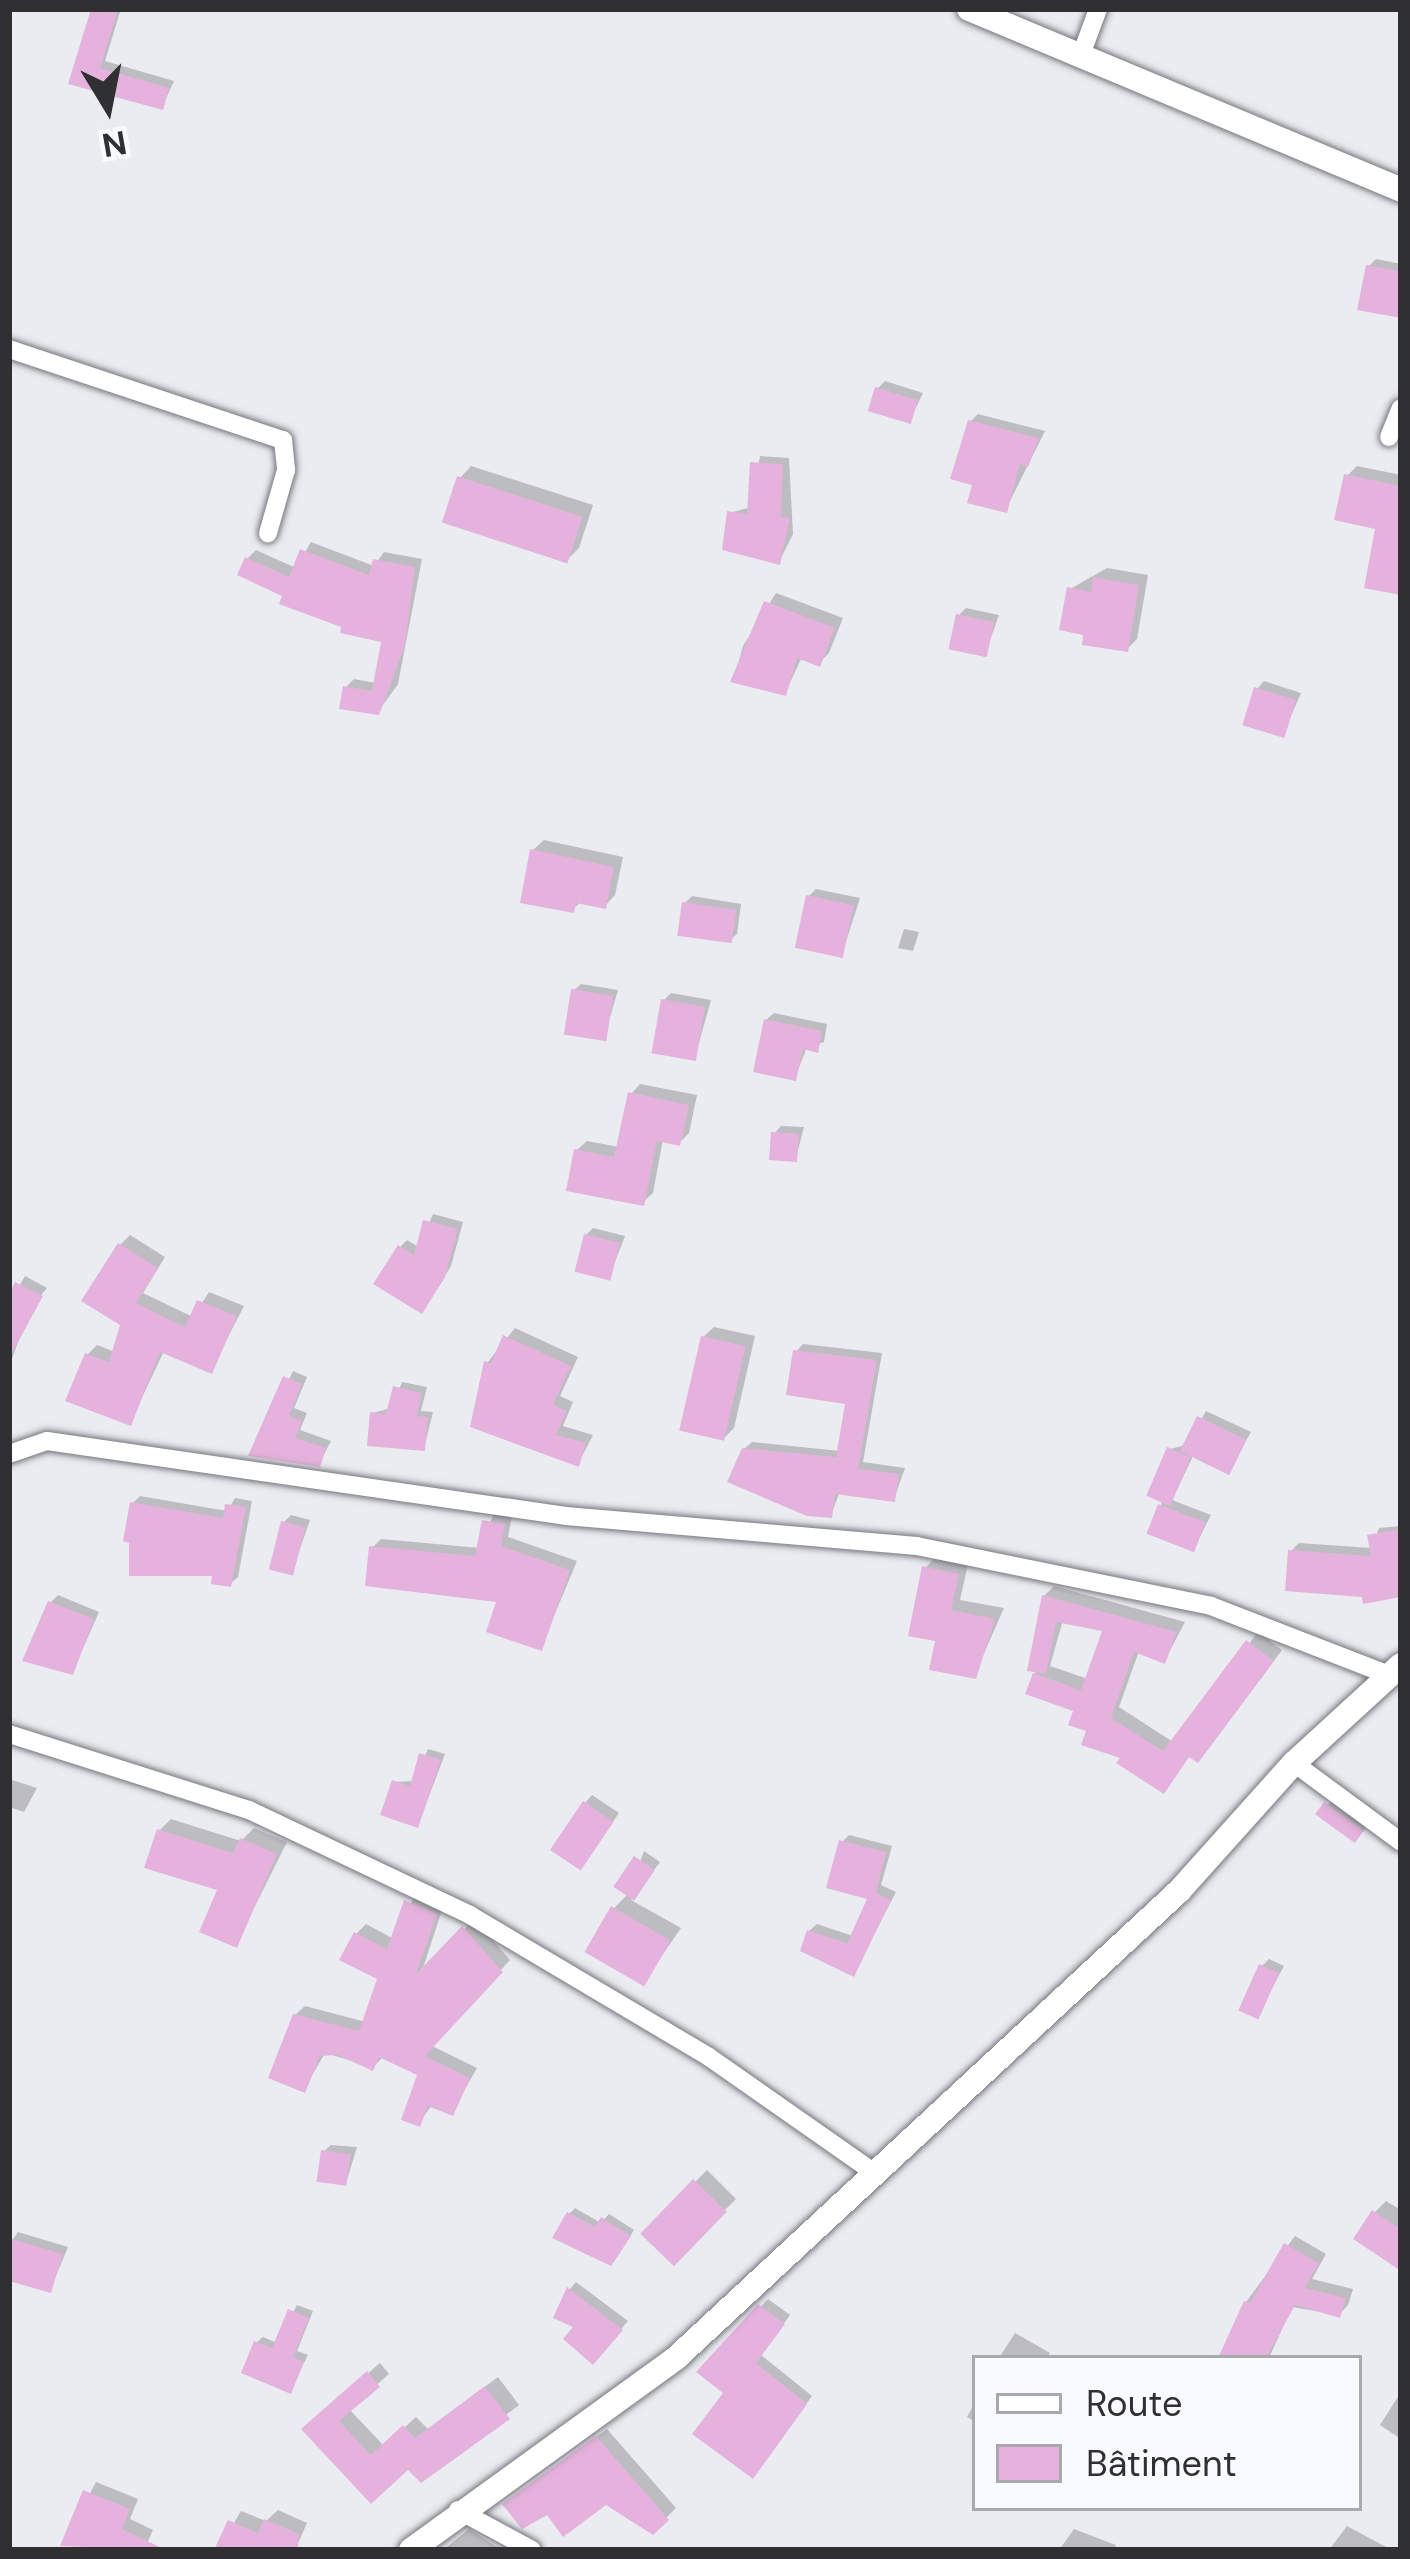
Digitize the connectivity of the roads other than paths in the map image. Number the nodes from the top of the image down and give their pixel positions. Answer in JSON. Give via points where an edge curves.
{"nodes":[{"id":1,"x":969,"y":9,"type":"edge"},
{"id":2,"x":1098,"y":9,"type":"edge"},
{"id":3,"x":1082,"y":55,"type":"junction"},
{"id":4,"x":1401,"y":190,"type":"edge"},
{"id":5,"x":9,"y":349,"type":"edge"},
{"id":6,"x":1401,"y":408,"type":"edge"},
{"id":7,"x":1389,"y":437,"type":"dead end"},
{"id":8,"x":268,"y":533,"type":"dead end"},
{"id":9,"x":9,"y":1454,"type":"edge"},
{"id":10,"x":1393,"y":1670,"type":"edge"},
{"id":11,"x":9,"y":1734,"type":"edge"},
{"id":12,"x":1294,"y":1763,"type":"junction"},
{"id":13,"x":1401,"y":1842,"type":"edge"},
{"id":14,"x":873,"y":2172,"type":"junction"},
{"id":15,"x":458,"y":2510,"type":"junction"},
{"id":16,"x":411,"y":2550,"type":"edge"},
{"id":17,"x":532,"y":2550,"type":"edge"}],
"edges":[{"from":1,"to":3,"type":"street"},
{"from":2,"to":3,"type":"street"},
{"from":3,"to":4,"type":"street"},
{"from":5,"to":8,"type":"street","via":[[283,440],[286,470]]},
{"from":6,"to":7,"type":"street"},
{"from":9,"to":10,"type":"street","via":[[46,1442],[566,1516],[917,1546],[1211,1606]]},
{"from":10,"to":12,"type":"street"},
{"from":11,"to":14,"type":"street","via":[[248,1810],[470,1915],[709,2057]]},
{"from":12,"to":13,"type":"street"},
{"from":12,"to":14,"type":"street","via":[[1179,1891]]},
{"from":14,"to":15,"type":"street","via":[[676,2357]]},
{"from":15,"to":16,"type":"street"},
{"from":15,"to":17,"type":"street"}]}
